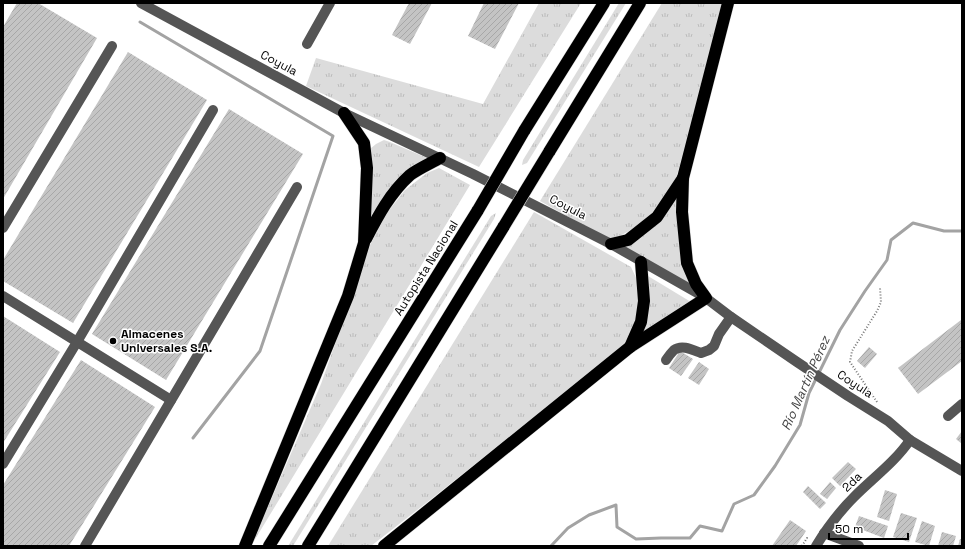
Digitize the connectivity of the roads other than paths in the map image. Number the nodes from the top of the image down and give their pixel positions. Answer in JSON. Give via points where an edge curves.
{"nodes":[{"id":1,"x":141,"y":3,"type":"edge"},
{"id":2,"x":330,"y":3,"type":"edge"},
{"id":3,"x":604,"y":3,"type":"edge"},
{"id":4,"x":640,"y":3,"type":"edge"},
{"id":5,"x":728,"y":3,"type":"edge"},
{"id":6,"x":307,"y":44,"type":"dead end"},
{"id":7,"x":112,"y":46,"type":"dead end"},
{"id":8,"x":213,"y":110,"type":"dead end"},
{"id":9,"x":344,"y":113,"type":"junction"},
{"id":10,"x":440,"y":158,"type":"junction"},
{"id":11,"x":683,"y":178,"type":"junction"},
{"id":12,"x":297,"y":187,"type":"dead end"},
{"id":13,"x":3,"y":228,"type":"edge"},
{"id":14,"x":364,"y":243,"type":"junction"},
{"id":15,"x":611,"y":244,"type":"junction"},
{"id":16,"x":641,"y":262,"type":"junction"},
{"id":17,"x":3,"y":296,"type":"edge"},
{"id":18,"x":706,"y":298,"type":"junction"},
{"id":19,"x":731,"y":317,"type":"junction"},
{"id":20,"x":77,"y":342,"type":"junction"},
{"id":21,"x":630,"y":347,"type":"junction"},
{"id":22,"x":666,"y":360,"type":"dead end"},
{"id":23,"x":171,"y":400,"type":"junction"},
{"id":24,"x":962,"y":404,"type":"edge"},
{"id":25,"x":948,"y":416,"type":"dead end"},
{"id":26,"x":910,"y":440,"type":"junction"},
{"id":27,"x":3,"y":464,"type":"edge"},
{"id":28,"x":962,"y":471,"type":"edge"},
{"id":29,"x":824,"y":533,"type":"junction"},
{"id":30,"x":85,"y":546,"type":"edge"},
{"id":31,"x":244,"y":546,"type":"edge"},
{"id":32,"x":269,"y":546,"type":"edge"},
{"id":33,"x":308,"y":546,"type":"edge"},
{"id":34,"x":384,"y":546,"type":"edge"},
{"id":35,"x":816,"y":546,"type":"edge"},
{"id":36,"x":860,"y":546,"type":"edge"}],
"edges":[{"from":1,"to":9,"type":"street","name":"Coyula"},
{"from":2,"to":6,"type":"street"},
{"from":3,"to":32,"type":"highway","name":"Autopista Nacional","bridge":true},
{"from":4,"to":33,"type":"highway","bridge":true},
{"from":5,"to":11,"type":"highway"},
{"from":7,"to":13,"type":"street"},
{"from":8,"to":20,"type":"street"},
{"from":9,"to":10,"type":"street","name":"Coyula"},
{"from":9,"to":14,"type":"highway","via":[[364,143],[367,168]]},
{"from":10,"to":14,"type":"highway","via":[[411,175],[393,193]]},
{"from":10,"to":15,"type":"street","name":"Coyula"},
{"from":11,"to":15,"type":"highway","via":[[657,217],[628,240]]},
{"from":11,"to":18,"type":"highway","via":[[682,212],[687,263],[696,284]]},
{"from":12,"to":23,"type":"street"},
{"from":14,"to":31,"type":"highway","via":[[348,296]]},
{"from":15,"to":16,"type":"street","name":"Coyula"},
{"from":16,"to":18,"type":"street","name":"Coyula"},
{"from":16,"to":21,"type":"highway","via":[[644,302],[641,322]]},
{"from":17,"to":20,"type":"street"},
{"from":18,"to":19,"type":"street","name":"Coyula"},
{"from":18,"to":21,"type":"highway"},
{"from":19,"to":22,"type":"street","via":[[709,350],[701,353],[680,347]]},
{"from":19,"to":26,"type":"street","name":"Coyula","via":[[888,420]]},
{"from":20,"to":23,"type":"street"},
{"from":20,"to":27,"type":"street"},
{"from":21,"to":34,"type":"highway"},
{"from":23,"to":30,"type":"street"},
{"from":24,"to":25,"type":"street"},
{"from":26,"to":28,"type":"street","name":"Coyula"},
{"from":26,"to":29,"type":"street","name":"2da","via":[[836,517]]},
{"from":29,"to":35,"type":"street","name":"2da"},
{"from":29,"to":36,"type":"street"}]}
